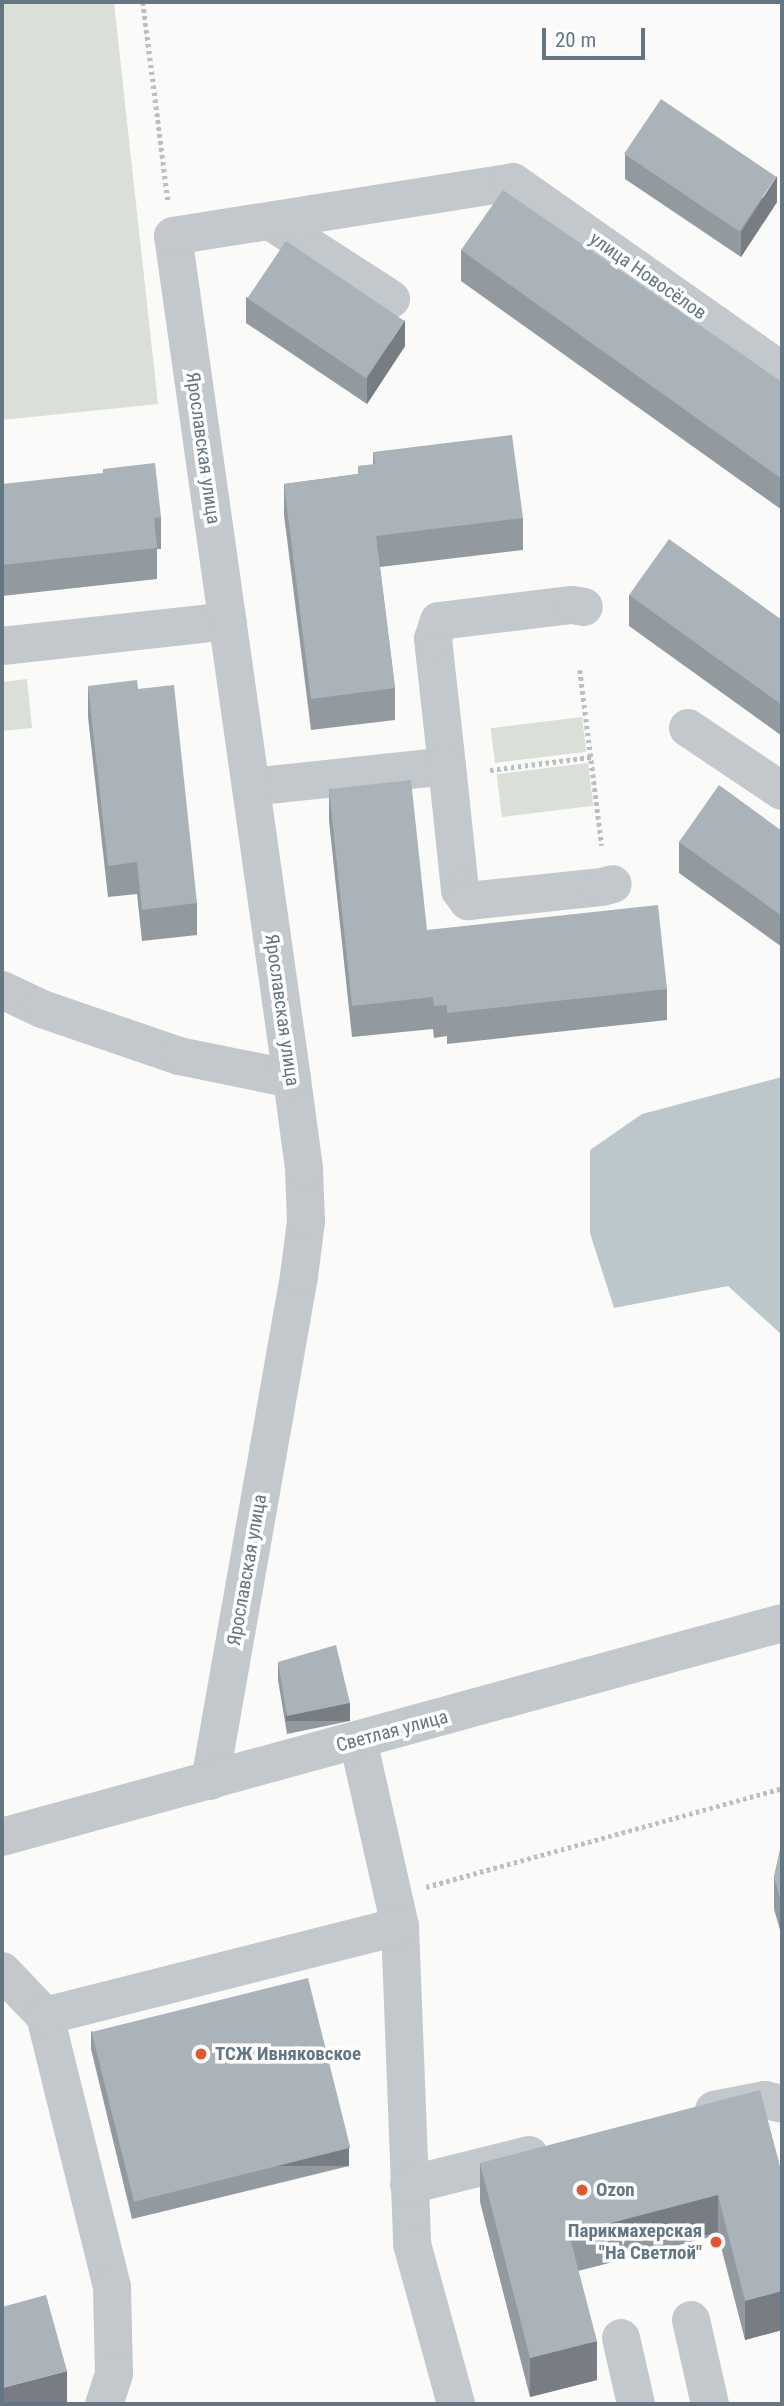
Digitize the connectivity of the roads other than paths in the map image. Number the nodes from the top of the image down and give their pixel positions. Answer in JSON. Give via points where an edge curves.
{"nodes":[{"id":1,"x":270,"y":220,"type":"junction"},
{"id":2,"x":391,"y":299,"type":"dead end"},
{"id":3,"x":782,"y":371,"type":"edge"},
{"id":4,"x":584,"y":607,"type":"dead end"},
{"id":5,"x":228,"y":621,"type":"junction"},
{"id":6,"x":2,"y":646,"type":"edge"},
{"id":7,"x":688,"y":728,"type":"dead end"},
{"id":8,"x":447,"y":766,"type":"junction"},
{"id":9,"x":251,"y":787,"type":"junction"},
{"id":10,"x":782,"y":791,"type":"edge"},
{"id":11,"x":614,"y":884,"type":"dead end"},
{"id":12,"x":2,"y":990,"type":"edge"},
{"id":13,"x":292,"y":1079,"type":"junction"},
{"id":14,"x":782,"y":1623,"type":"edge"},
{"id":15,"x":358,"y":1740,"type":"junction"},
{"id":16,"x":210,"y":1781,"type":"junction"},
{"id":17,"x":2,"y":1837,"type":"edge"},
{"id":18,"x":398,"y":1911,"type":"junction"},
{"id":19,"x":2,"y":1971,"type":"edge"},
{"id":20,"x":44,"y":2016,"type":"junction"},
{"id":21,"x":782,"y":2104,"type":"edge"},
{"id":22,"x":682,"y":2118,"type":"edge"},
{"id":23,"x":561,"y":2148,"type":"edge"},
{"id":24,"x":409,"y":2185,"type":"junction"},
{"id":25,"x":691,"y":2320,"type":"dead end"},
{"id":26,"x":621,"y":2338,"type":"dead end"},
{"id":27,"x":104,"y":2404,"type":"edge"},
{"id":28,"x":456,"y":2404,"type":"edge"},
{"id":29,"x":636,"y":2404,"type":"edge"},
{"id":30,"x":710,"y":2404,"type":"edge"}],
"edges":[{"from":1,"to":2,"type":"street"},
{"from":1,"to":3,"type":"street","name":"улица Новосёлов","via":[[513,182]]},
{"from":1,"to":5,"type":"street","name":"Ярославская улица","via":[[173,236]]},
{"from":4,"to":8,"type":"street","via":[[439,621],[433,639]]},
{"from":5,"to":6,"type":"street"},
{"from":5,"to":9,"type":"street","name":"Ярославская улица"},
{"from":7,"to":10,"type":"street"},
{"from":8,"to":9,"type":"street"},
{"from":8,"to":11,"type":"street","via":[[460,890],[468,901]]},
{"from":9,"to":13,"type":"street","name":"Ярославская улица"},
{"from":12,"to":13,"type":"street","via":[[179,1056]]},
{"from":13,"to":16,"type":"street","name":"Ярославская улица","via":[[306,1221]]},
{"from":14,"to":15,"type":"street","name":"Светлая улица"},
{"from":15,"to":16,"type":"street","name":"Светлая улица"},
{"from":15,"to":18,"type":"street"},
{"from":16,"to":17,"type":"street","name":"Светлая улица"},
{"from":18,"to":20,"type":"street"},
{"from":18,"to":24,"type":"street"},
{"from":19,"to":20,"type":"street"},
{"from":20,"to":27,"type":"street","via":[[112,2287],[114,2374]]},
{"from":21,"to":22,"type":"street","via":[[749,2102]]},
{"from":23,"to":24,"type":"street"},
{"from":24,"to":28,"type":"street","via":[[412,2244]]},
{"from":25,"to":30,"type":"street"},
{"from":26,"to":29,"type":"street"}]}
